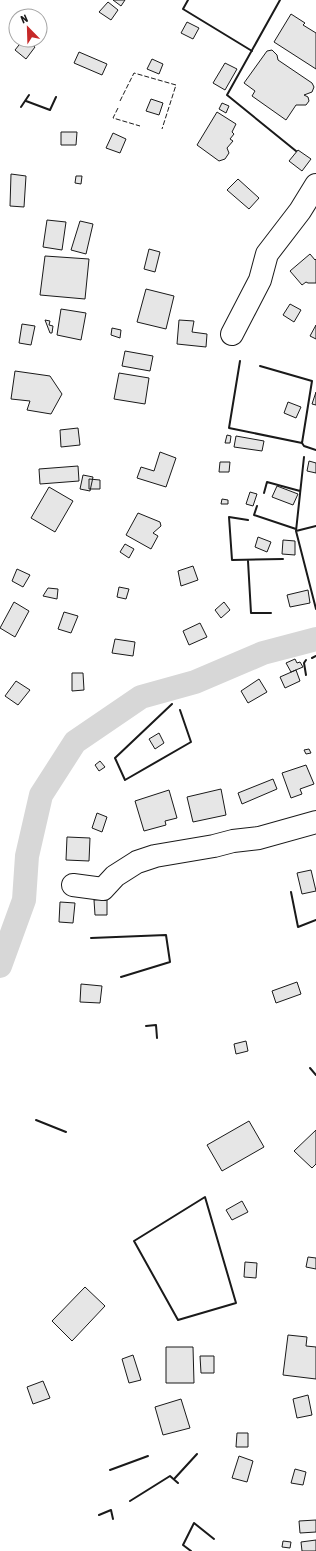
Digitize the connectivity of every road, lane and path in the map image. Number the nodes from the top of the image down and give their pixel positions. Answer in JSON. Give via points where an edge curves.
{"nodes":[{"id":1,"x":316,"y":185,"type":"edge"},
{"id":2,"x":232,"y":334,"type":"dead end"},
{"id":3,"x":316,"y":822,"type":"edge"},
{"id":4,"x":73,"y":885,"type":"dead end"}],
"edges":[{"from":1,"to":2,"type":"street","via":[[300,211],[267,254],[260,280]]},
{"from":3,"to":4,"type":"street","via":[[259,838],[155,856],[137,862],[115,876],[103,889]]}]}
